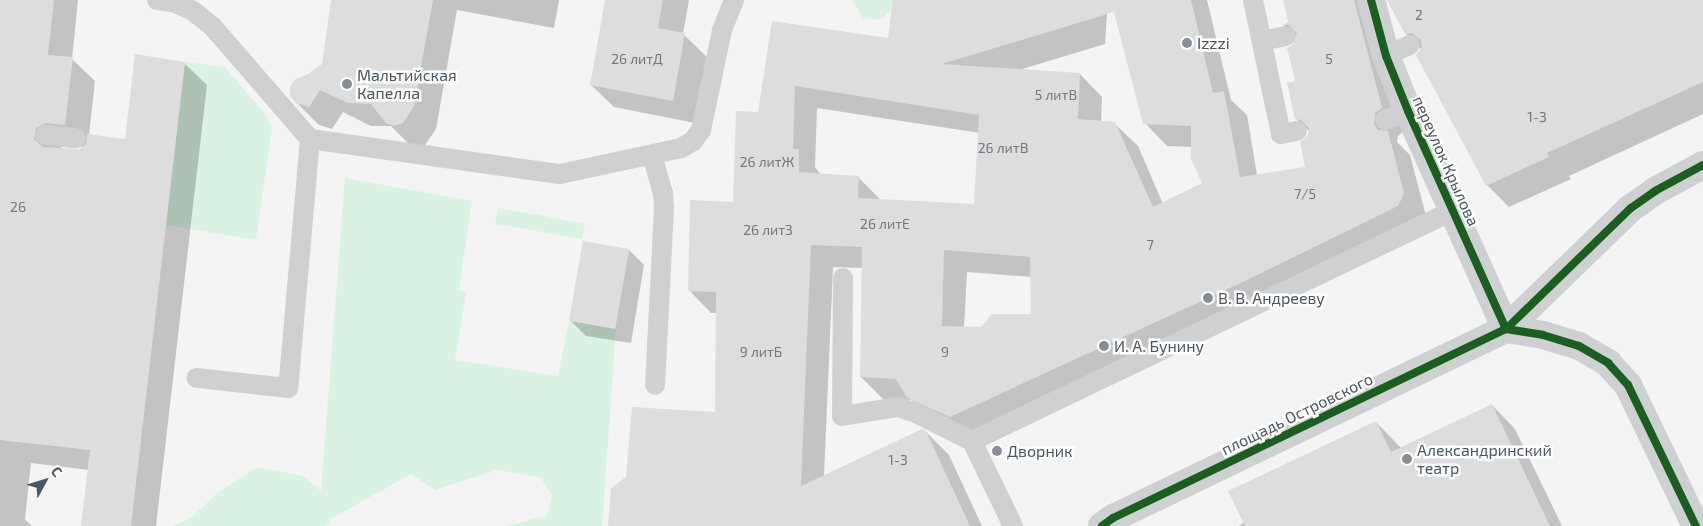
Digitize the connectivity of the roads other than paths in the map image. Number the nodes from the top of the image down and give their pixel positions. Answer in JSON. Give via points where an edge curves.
{"nodes":[{"id":1,"x":157,"y":0,"type":"edge"},
{"id":2,"x":734,"y":0,"type":"edge"},
{"id":3,"x":1253,"y":0,"type":"edge"},
{"id":4,"x":1368,"y":12,"type":"edge"},
{"id":5,"x":1285,"y":36,"type":"dead end"},
{"id":6,"x":1262,"y":41,"type":"junction"},
{"id":7,"x":1410,"y":45,"type":"dead end"},
{"id":8,"x":1386,"y":56,"type":"junction"},
{"id":9,"x":1297,"y":131,"type":"dead end"},
{"id":10,"x":45,"y":135,"type":"dead end"},
{"id":11,"x":76,"y":138,"type":"dead end"},
{"id":12,"x":310,"y":139,"type":"junction"},
{"id":13,"x":652,"y":155,"type":"junction"},
{"id":14,"x":1703,"y":165,"type":"edge"},
{"id":15,"x":1452,"y":211,"type":"junction"},
{"id":16,"x":843,"y":278,"type":"dead end"},
{"id":17,"x":1506,"y":329,"type":"junction"},
{"id":18,"x":197,"y":378,"type":"dead end"},
{"id":19,"x":655,"y":384,"type":"dead end"},
{"id":20,"x":972,"y":441,"type":"junction"},
{"id":21,"x":1013,"y":526,"type":"edge"},
{"id":22,"x":1102,"y":526,"type":"edge"},
{"id":23,"x":1696,"y":526,"type":"edge"}],
"edges":[{"from":1,"to":12,"type":"lane","via":[[173,2],[193,11],[212,26]]},
{"from":2,"to":13,"type":"lane","via":[[722,30],[701,130],[693,141],[681,148]]},
{"from":3,"to":6,"type":"lane"},
{"from":4,"to":8,"type":"street","name":"переулок Крылова"},
{"from":5,"to":6,"type":"lane"},
{"from":6,"to":9,"type":"lane","via":[[1281,134]]},
{"from":7,"to":8,"type":"lane"},
{"from":8,"to":15,"type":"street","name":"переулок Крылова","via":[[1396,115]]},
{"from":10,"to":11,"type":"lane"},
{"from":12,"to":13,"type":"lane","via":[[560,174]]},
{"from":12,"to":18,"type":"lane","via":[[288,388]]},
{"from":13,"to":19,"type":"lane","via":[[664,208]]},
{"from":14,"to":17,"type":"street","name":"площадь Островского","via":[[1654,191],[1631,208]]},
{"from":15,"to":17,"type":"street","name":"переулок Крылова"},
{"from":15,"to":20,"type":"lane"},
{"from":16,"to":20,"type":"lane","via":[[842,416],[898,407]]},
{"from":17,"to":22,"type":"street","name":"площадь Островского"},
{"from":17,"to":23,"type":"street","via":[[1543,335],[1579,346],[1608,363],[1628,385]]},
{"from":20,"to":21,"type":"lane"}]}
